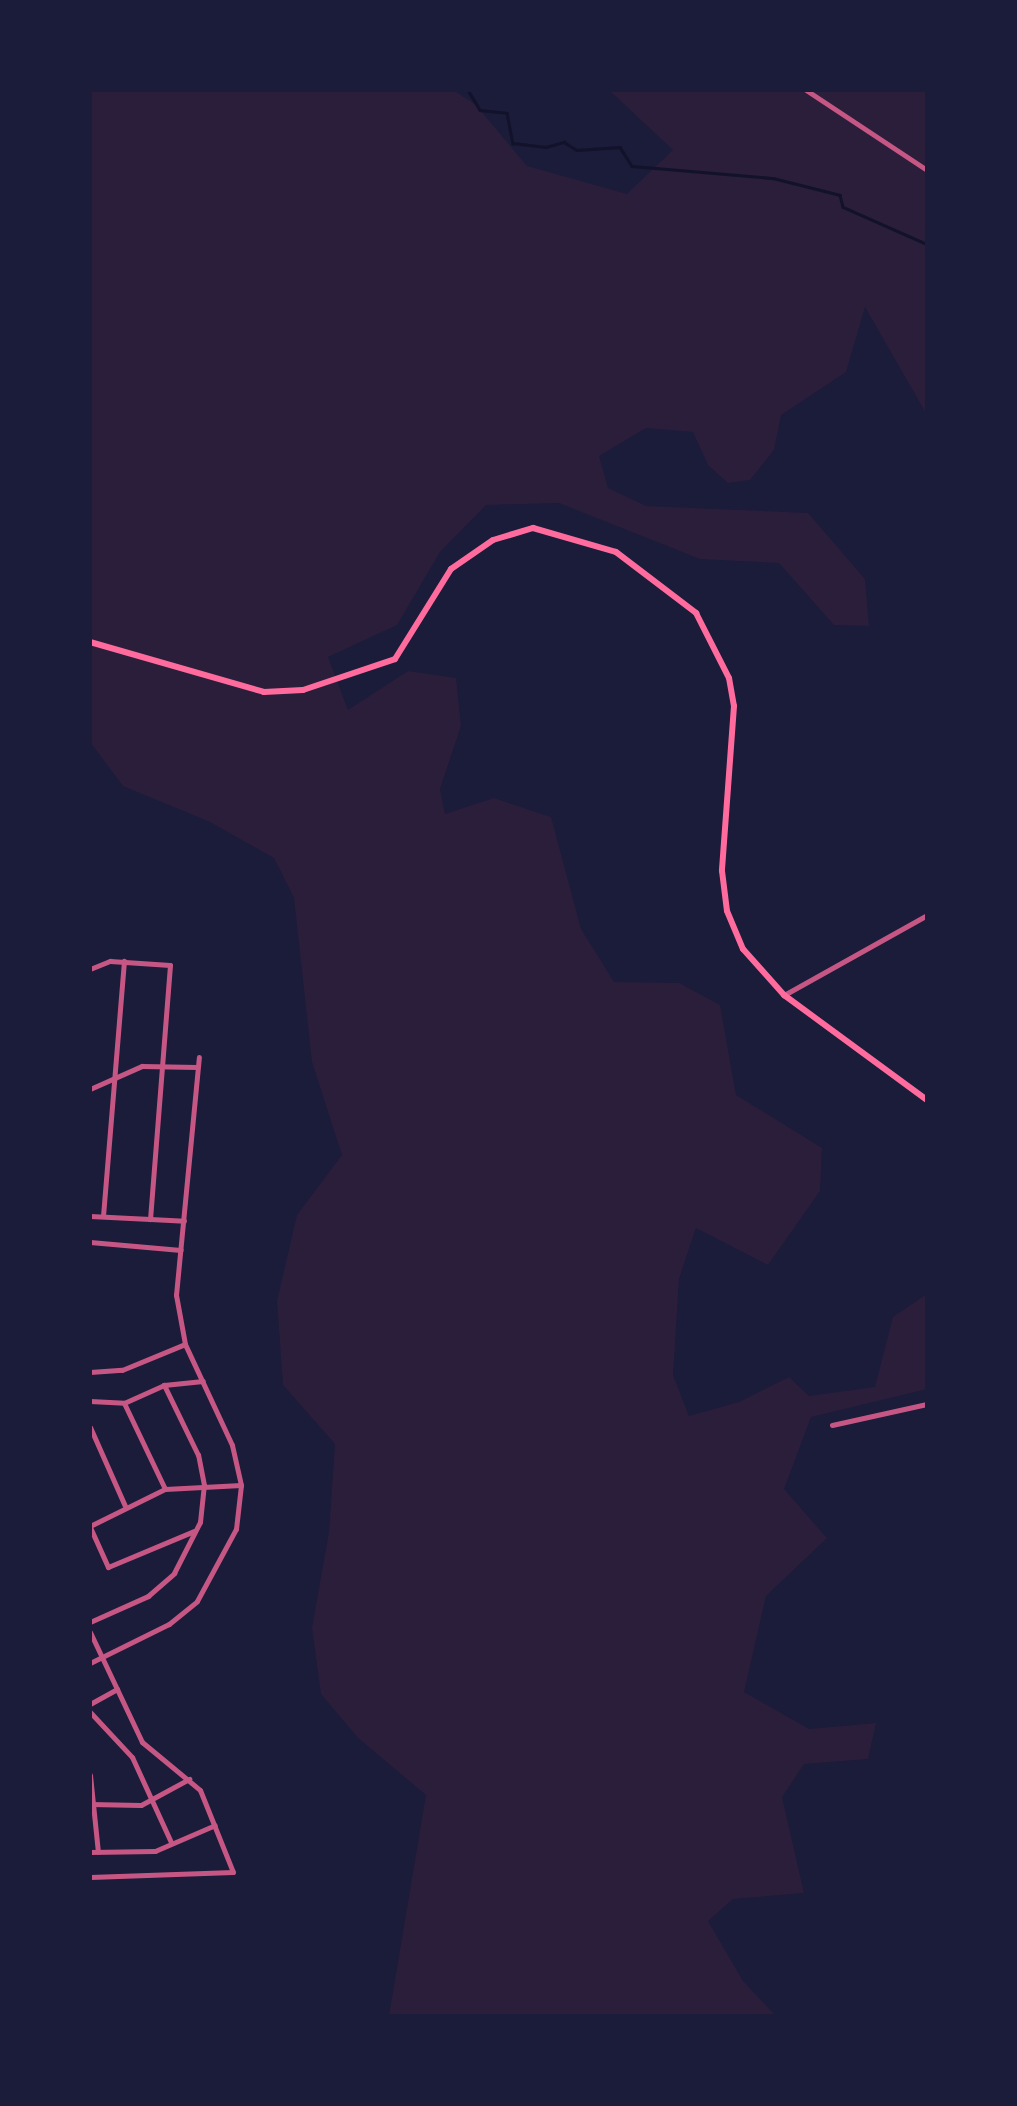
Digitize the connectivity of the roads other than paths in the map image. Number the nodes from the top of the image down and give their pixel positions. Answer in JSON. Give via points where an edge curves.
{"nodes":[{"id":1,"x":806,"y":90,"type":"edge"},
{"id":2,"x":927,"y":170,"type":"edge"},
{"id":3,"x":90,"y":642,"type":"edge"},
{"id":4,"x":927,"y":915,"type":"edge"},
{"id":5,"x":124,"y":961,"type":"junction"},
{"id":6,"x":90,"y":969,"type":"edge"},
{"id":7,"x":784,"y":995,"type":"junction"},
{"id":8,"x":199,"y":1057,"type":"dead end"},
{"id":9,"x":160,"y":1064,"type":"junction"},
{"id":10,"x":197,"y":1067,"type":"junction"},
{"id":11,"x":114,"y":1080,"type":"junction"},
{"id":12,"x":90,"y":1089,"type":"edge"},
{"id":13,"x":927,"y":1100,"type":"edge"},
{"id":14,"x":90,"y":1216,"type":"edge"},
{"id":15,"x":103,"y":1216,"type":"junction"},
{"id":16,"x":150,"y":1219,"type":"junction"},
{"id":17,"x":184,"y":1221,"type":"junction"},
{"id":18,"x":90,"y":1242,"type":"edge"},
{"id":19,"x":180,"y":1250,"type":"junction"},
{"id":20,"x":185,"y":1344,"type":"junction"},
{"id":21,"x":90,"y":1372,"type":"edge"},
{"id":22,"x":203,"y":1381,"type":"junction"},
{"id":23,"x":164,"y":1385,"type":"junction"},
{"id":24,"x":90,"y":1401,"type":"edge"},
{"id":25,"x":124,"y":1403,"type":"junction"},
{"id":26,"x":927,"y":1404,"type":"edge"},
{"id":27,"x":832,"y":1425,"type":"dead end"},
{"id":28,"x":90,"y":1427,"type":"edge"},
{"id":29,"x":204,"y":1485,"type":"junction"},
{"id":30,"x":241,"y":1485,"type":"junction"},
{"id":31,"x":165,"y":1490,"type":"junction"},
{"id":32,"x":126,"y":1508,"type":"junction"},
{"id":33,"x":90,"y":1526,"type":"edge"},
{"id":34,"x":194,"y":1531,"type":"junction"},
{"id":35,"x":90,"y":1622,"type":"edge"},
{"id":36,"x":90,"y":1632,"type":"edge"},
{"id":37,"x":101,"y":1658,"type":"junction"},
{"id":38,"x":90,"y":1663,"type":"edge"},
{"id":39,"x":117,"y":1689,"type":"junction"},
{"id":40,"x":90,"y":1708,"type":"edge"},
{"id":41,"x":90,"y":1775,"type":"edge"},
{"id":42,"x":190,"y":1779,"type":"junction"},
{"id":43,"x":150,"y":1799,"type":"junction"},
{"id":44,"x":93,"y":1804,"type":"edge"},
{"id":45,"x":214,"y":1825,"type":"junction"},
{"id":46,"x":171,"y":1842,"type":"junction"},
{"id":47,"x":94,"y":1852,"type":"edge"},
{"id":48,"x":90,"y":1876,"type":"edge"}],
"edges":[{"from":1,"to":2,"type":"street"},
{"from":3,"to":7,"type":"main road","via":[[264,692],[303,690],[395,660],[450,569],[493,540],[533,528],[616,552],[696,613],[722,656],[734,706],[722,871],[727,911],[743,948]]},
{"from":4,"to":7,"type":"street"},
{"from":5,"to":6,"type":"street"},
{"from":5,"to":9,"type":"street","via":[[170,965]]},
{"from":5,"to":11,"type":"street"},
{"from":7,"to":13,"type":"main road"},
{"from":8,"to":10,"type":"street"},
{"from":9,"to":10,"type":"street"},
{"from":9,"to":11,"type":"street"},
{"from":9,"to":16,"type":"street"},
{"from":10,"to":17,"type":"street"},
{"from":11,"to":12,"type":"street"},
{"from":11,"to":15,"type":"street"},
{"from":14,"to":15,"type":"street"},
{"from":15,"to":16,"type":"street"},
{"from":16,"to":17,"type":"street"},
{"from":17,"to":19,"type":"street"},
{"from":18,"to":19,"type":"street"},
{"from":19,"to":20,"type":"street","via":[[176,1295]]},
{"from":20,"to":21,"type":"street","via":[[122,1370]]},
{"from":20,"to":22,"type":"street"},
{"from":22,"to":23,"type":"street"},
{"from":22,"to":30,"type":"street"},
{"from":23,"to":25,"type":"street"},
{"from":23,"to":29,"type":"street","via":[[198,1455]]},
{"from":24,"to":25,"type":"street"},
{"from":25,"to":31,"type":"street"},
{"from":26,"to":27,"type":"street"},
{"from":28,"to":32,"type":"street"},
{"from":29,"to":30,"type":"street"},
{"from":29,"to":31,"type":"street"},
{"from":29,"to":34,"type":"street"},
{"from":30,"to":37,"type":"street","via":[[236,1529],[197,1601],[169,1624]]},
{"from":31,"to":32,"type":"street"},
{"from":32,"to":33,"type":"street"},
{"from":33,"to":34,"type":"street","via":[[108,1567]]},
{"from":34,"to":35,"type":"street","via":[[174,1573],[148,1596]]},
{"from":36,"to":37,"type":"street"},
{"from":37,"to":38,"type":"street"},
{"from":37,"to":39,"type":"street"},
{"from":39,"to":40,"type":"street"},
{"from":39,"to":42,"type":"street","via":[[142,1742]]},
{"from":40,"to":43,"type":"street","via":[[116,1734]]},
{"from":41,"to":44,"type":"street"},
{"from":42,"to":43,"type":"street"},
{"from":42,"to":45,"type":"street"},
{"from":43,"to":44,"type":"street"},
{"from":43,"to":46,"type":"street"},
{"from":44,"to":47,"type":"street"},
{"from":45,"to":46,"type":"street"},
{"from":45,"to":48,"type":"street","via":[[233,1872]]},
{"from":46,"to":47,"type":"street","via":[[155,1850]]}]}
